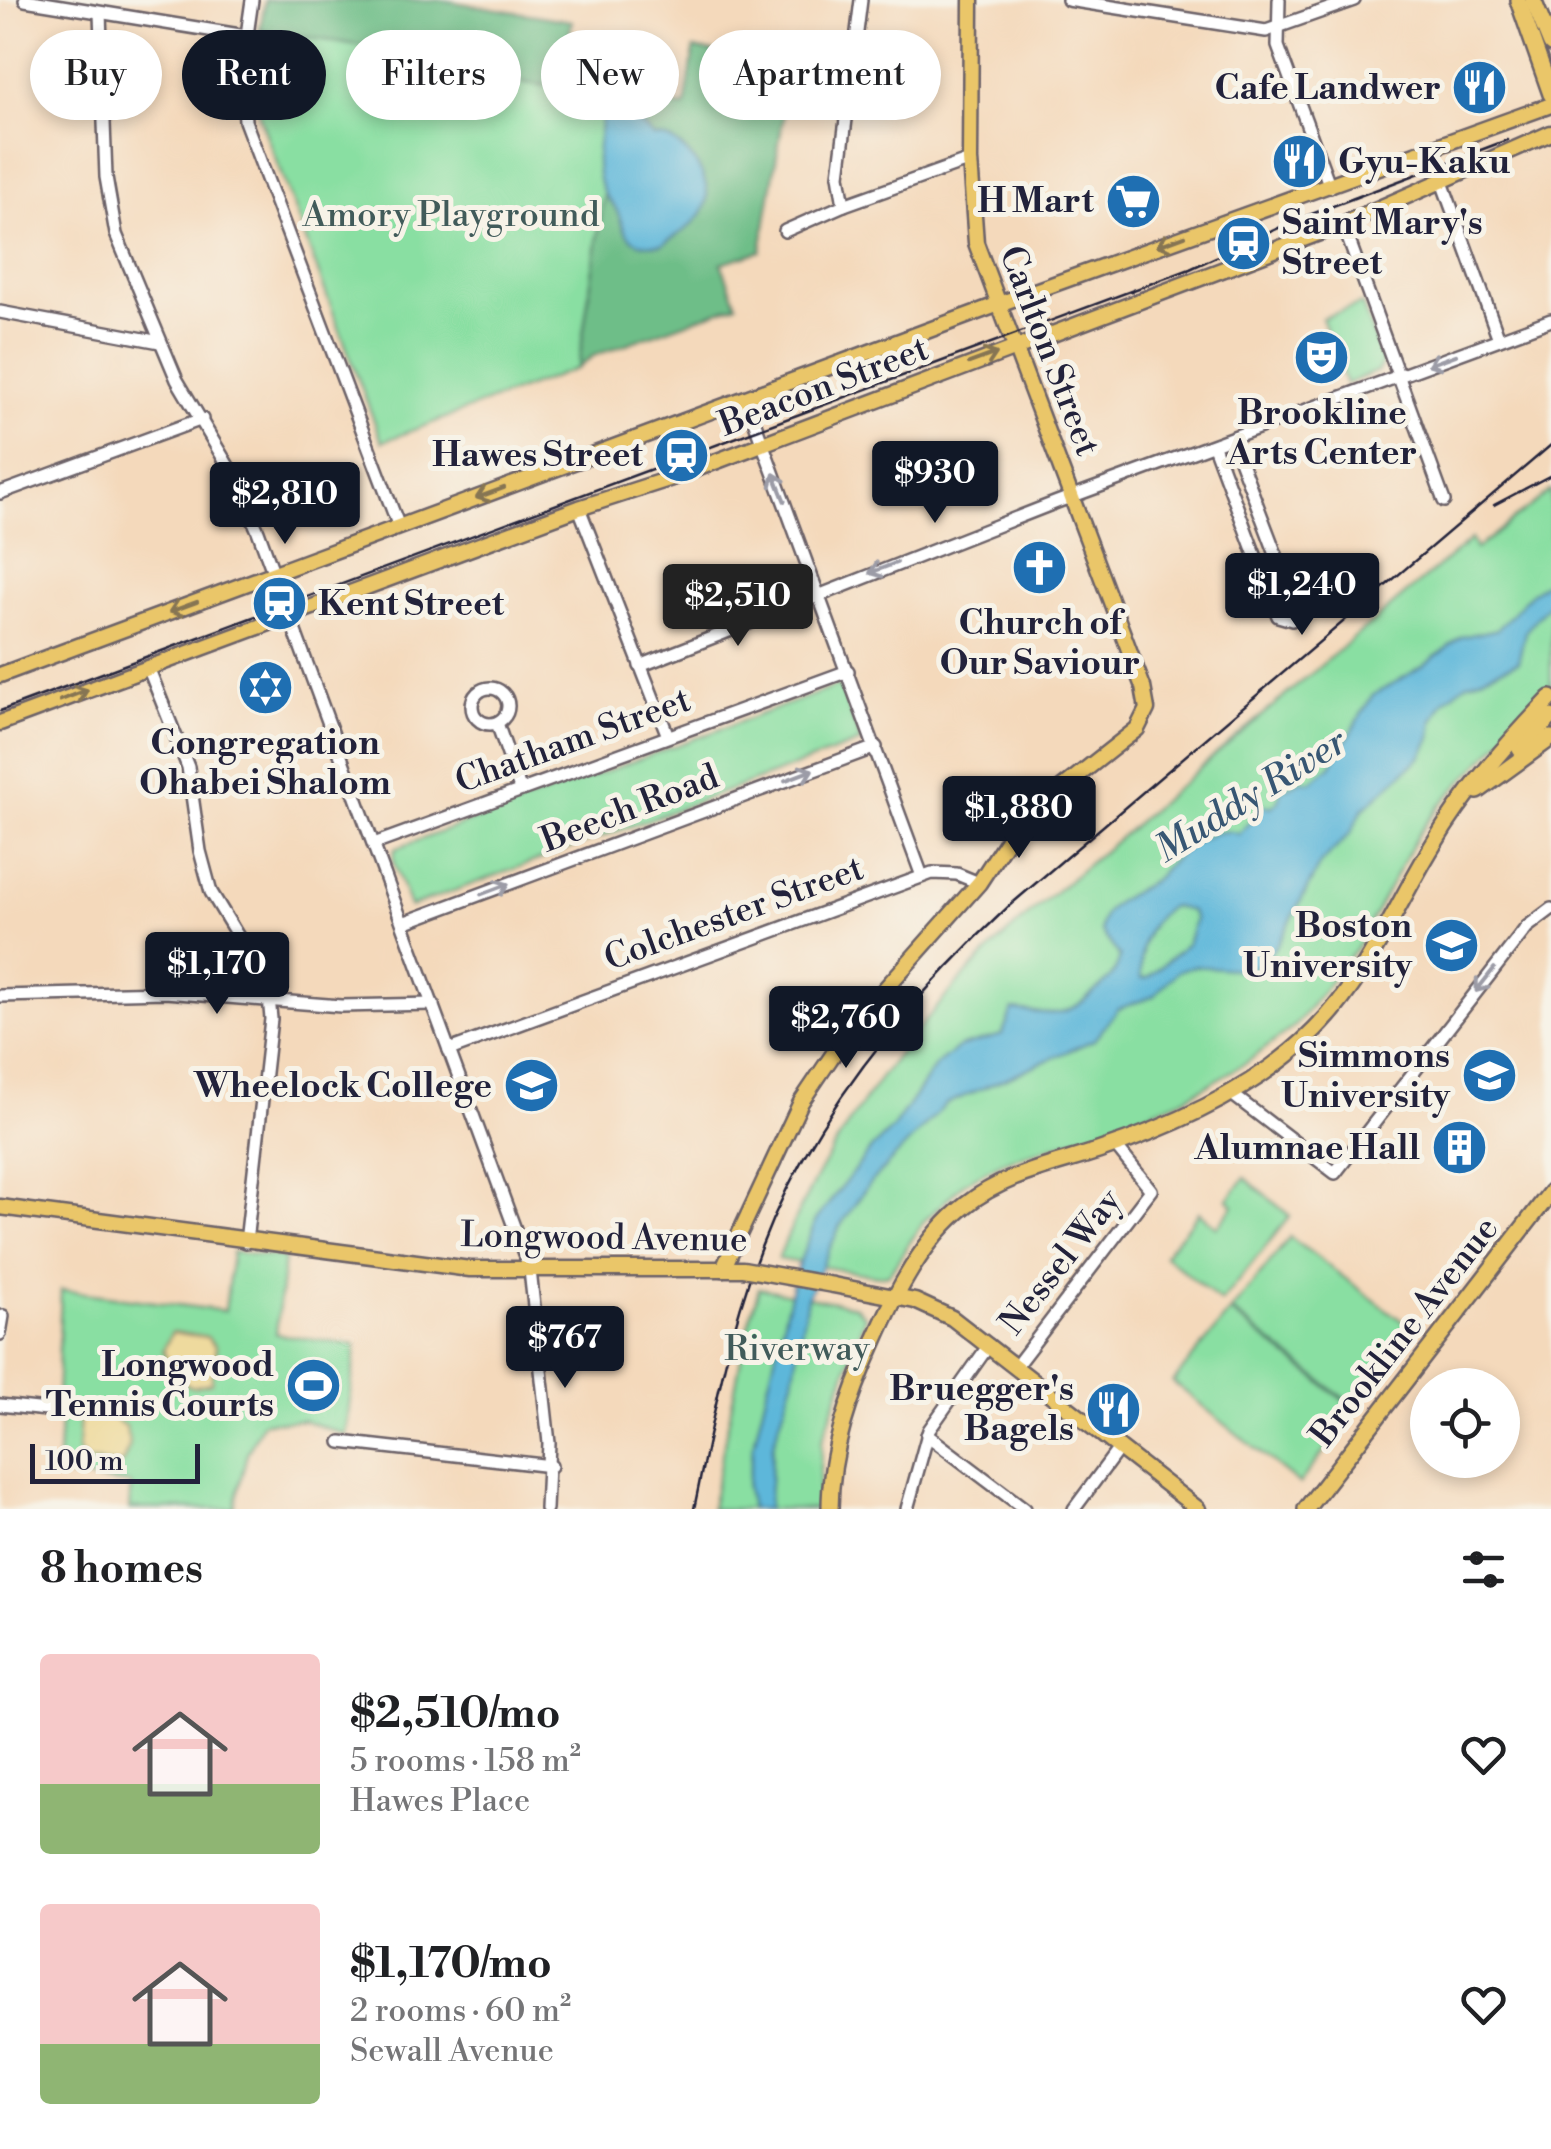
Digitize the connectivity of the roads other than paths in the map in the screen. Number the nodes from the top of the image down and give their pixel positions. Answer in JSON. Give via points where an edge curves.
{"nodes":[{"id":1,"x":26,"y":0,"type":"edge"},
{"id":2,"x":252,"y":0,"type":"edge"},
{"id":3,"x":861,"y":0,"type":"edge"},
{"id":4,"x":971,"y":0,"type":"edge"},
{"id":5,"x":1068,"y":0,"type":"edge"},
{"id":6,"x":1279,"y":0,"type":"edge"},
{"id":7,"x":1354,"y":0,"type":"edge"},
{"id":8,"x":1518,"y":0,"type":"edge"},
{"id":9,"x":1533,"y":0,"type":"edge"},
{"id":10,"x":100,"y":13,"type":"junction"},
{"id":11,"x":1276,"y":29,"type":"junction"},
{"id":12,"x":208,"y":30,"type":"edge"},
{"id":13,"x":247,"y":30,"type":"edge"},
{"id":14,"x":1551,"y":44,"type":"edge"},
{"id":15,"x":1551,"y":94,"type":"edge"},
{"id":16,"x":1551,"y":106,"type":"edge"},
{"id":17,"x":246,"y":120,"type":"edge"},
{"id":18,"x":1506,"y":122,"type":"junction"},
{"id":19,"x":1551,"y":133,"type":"edge"},
{"id":20,"x":1518,"y":149,"type":"junction"},
{"id":21,"x":970,"y":160,"type":"junction"},
{"id":22,"x":1440,"y":179,"type":"junction"},
{"id":23,"x":1330,"y":187,"type":"junction"},
{"id":24,"x":844,"y":204,"type":"junction"},
{"id":25,"x":1344,"y":224,"type":"junction"},
{"id":26,"x":785,"y":231,"type":"dead end"},
{"id":27,"x":1000,"y":304,"type":"junction"},
{"id":28,"x":0,"y":312,"type":"edge"},
{"id":29,"x":1551,"y":320,"type":"edge"},
{"id":30,"x":1499,"y":339,"type":"junction"},
{"id":31,"x":160,"y":342,"type":"junction"},
{"id":32,"x":1017,"y":345,"type":"junction"},
{"id":33,"x":1398,"y":377,"type":"junction"},
{"id":34,"x":746,"y":399,"type":"junction"},
{"id":35,"x":202,"y":419,"type":"junction"},
{"id":36,"x":1232,"y":439,"type":"junction"},
{"id":37,"x":762,"y":444,"type":"junction"},
{"id":38,"x":1214,"y":446,"type":"junction"},
{"id":39,"x":0,"y":493,"type":"edge"},
{"id":40,"x":1073,"y":496,"type":"junction"},
{"id":41,"x":1444,"y":501,"type":"dead end"},
{"id":42,"x":579,"y":508,"type":"junction"},
{"id":43,"x":399,"y":527,"type":"junction"},
{"id":44,"x":274,"y":573,"type":"junction"},
{"id":45,"x":820,"y":596,"type":"junction"},
{"id":46,"x":290,"y":615,"type":"junction"},
{"id":47,"x":640,"y":666,"type":"junction"},
{"id":48,"x":148,"y":667,"type":"junction"},
{"id":49,"x":848,"y":671,"type":"junction"},
{"id":50,"x":0,"y":675,"type":"edge"},
{"id":51,"x":1551,"y":698,"type":"edge"},
{"id":52,"x":1551,"y":717,"type":"edge"},
{"id":53,"x":0,"y":723,"type":"edge"},
{"id":54,"x":497,"y":723,"type":"dead end"},
{"id":55,"x":668,"y":736,"type":"junction"},
{"id":56,"x":1551,"y":738,"type":"edge"},
{"id":57,"x":876,"y":746,"type":"junction"},
{"id":58,"x":1490,"y":781,"type":"junction"},
{"id":59,"x":520,"y":789,"type":"junction"},
{"id":60,"x":1451,"y":819,"type":"junction"},
{"id":61,"x":374,"y":844,"type":"junction"},
{"id":62,"x":922,"y":876,"type":"junction"},
{"id":63,"x":979,"y":883,"type":"junction"},
{"id":64,"x":1551,"y":909,"type":"edge"},
{"id":65,"x":404,"y":923,"type":"junction"},
{"id":66,"x":0,"y":996,"type":"edge"},
{"id":67,"x":270,"y":1002,"type":"junction"},
{"id":68,"x":433,"y":1004,"type":"junction"},
{"id":69,"x":449,"y":1050,"type":"junction"},
{"id":70,"x":1229,"y":1092,"type":"junction"},
{"id":71,"x":1115,"y":1144,"type":"junction"},
{"id":72,"x":1551,"y":1192,"type":"edge"},
{"id":73,"x":0,"y":1207,"type":"edge"},
{"id":74,"x":246,"y":1242,"type":"junction"},
{"id":75,"x":723,"y":1269,"type":"junction"},
{"id":76,"x":530,"y":1270,"type":"junction"},
{"id":77,"x":897,"y":1298,"type":"junction"},
{"id":78,"x":3,"y":1316,"type":"dead end"},
{"id":79,"x":0,"y":1334,"type":"edge"},
{"id":80,"x":989,"y":1346,"type":"junction"},
{"id":81,"x":1016,"y":1366,"type":"junction"},
{"id":82,"x":0,"y":1405,"type":"edge"},
{"id":83,"x":56,"y":1412,"type":"dead end"},
{"id":84,"x":927,"y":1435,"type":"junction"},
{"id":85,"x":340,"y":1442,"type":"dead end"},
{"id":86,"x":1120,"y":1448,"type":"junction"},
{"id":87,"x":550,"y":1466,"type":"junction"},
{"id":88,"x":546,"y":1509,"type":"edge"},
{"id":89,"x":830,"y":1509,"type":"edge"},
{"id":90,"x":907,"y":1509,"type":"edge"},
{"id":91,"x":1024,"y":1509,"type":"edge"},
{"id":92,"x":1074,"y":1509,"type":"edge"},
{"id":93,"x":1198,"y":1509,"type":"edge"},
{"id":94,"x":1306,"y":1509,"type":"edge"}],
"edges":[{"from":1,"to":10,"type":"street"},
{"from":2,"to":13,"type":"street"},
{"from":3,"to":24,"type":"street","via":[[840,174]]},
{"from":4,"to":21,"type":"main road","name":"Carlton Street"},
{"from":5,"to":11,"type":"street"},
{"from":6,"to":11,"type":"street"},
{"from":7,"to":11,"type":"street"},
{"from":8,"to":15,"type":"highway"},
{"from":9,"to":14,"type":"highway"},
{"from":10,"to":12,"type":"street"},
{"from":10,"to":31,"type":"street","via":[[110,213]]},
{"from":11,"to":23,"type":"street"},
{"from":16,"to":18,"type":"main road","name":"Beacon Street"},
{"from":17,"to":43,"type":"street"},
{"from":18,"to":20,"type":"main road","via":[[1525,128]]},
{"from":18,"to":23,"type":"main road","name":"Beacon Street"},
{"from":19,"to":20,"type":"main road","name":"Beacon Street"},
{"from":20,"to":22,"type":"main road","name":"Beacon Street"},
{"from":21,"to":24,"type":"street"},
{"from":21,"to":27,"type":"main road","name":"Carlton Street","via":[[976,243]]},
{"from":22,"to":25,"type":"main road","name":"Beacon Street"},
{"from":22,"to":30,"type":"street"},
{"from":23,"to":27,"type":"main road","name":"Beacon Street","one_way":true},
{"from":24,"to":26,"type":"street"},
{"from":25,"to":32,"type":"main road","name":"Beacon Street"},
{"from":25,"to":33,"type":"street"},
{"from":27,"to":32,"type":"main road","name":"Carlton Street"},
{"from":27,"to":34,"type":"main road","name":"Beacon Street"},
{"from":28,"to":31,"type":"street"},
{"from":29,"to":30,"type":"street"},
{"from":30,"to":33,"type":"street","one_way":true},
{"from":31,"to":35,"type":"street"},
{"from":37,"to":32,"type":"main road","name":"Beacon Street","one_way":true},
{"from":32,"to":40,"type":"main road","name":"Carlton Street"},
{"from":33,"to":36,"type":"street"},
{"from":33,"to":41,"type":"street"},
{"from":34,"to":37,"type":"street"},
{"from":34,"to":43,"type":"main road","name":"Beacon Street","one_way":true},
{"from":35,"to":39,"type":"street"},
{"from":35,"to":44,"type":"street","via":[[232,471]]},
{"from":36,"to":38,"type":"street"},
{"from":36,"to":38,"type":"street","via":[[1296,607],[1292,620],[1278,616]]},
{"from":37,"to":42,"type":"main road","name":"Beacon Street"},
{"from":45,"to":37,"type":"street","one_way":true},
{"from":38,"to":40,"type":"street"},
{"from":40,"to":45,"type":"street","one_way":true},
{"from":40,"to":63,"type":"main road","name":"Carlton Street","via":[[1147,709],[1137,729],[1025,816]]},
{"from":42,"to":46,"type":"main road","name":"Beacon Street"},
{"from":42,"to":47,"type":"street"},
{"from":43,"to":44,"type":"main road","name":"Beacon Street"},
{"from":44,"to":46,"type":"street"},
{"from":44,"to":50,"type":"main road","name":"Beacon Street","one_way":true},
{"from":45,"to":47,"type":"street"},
{"from":45,"to":49,"type":"street"},
{"from":46,"to":48,"type":"main road","name":"Beacon Street"},
{"from":46,"to":61,"type":"street"},
{"from":47,"to":55,"type":"street"},
{"from":53,"to":48,"type":"main road","name":"Beacon Street","one_way":true},
{"from":48,"to":67,"type":"street","via":[[188,767],[211,892],[268,986]]},
{"from":49,"to":55,"type":"street","name":"Chatham Street"},
{"from":49,"to":57,"type":"street"},
{"from":51,"to":60,"type":"highway"},
{"from":52,"to":58,"type":"highway"},
{"from":54,"to":59,"type":"street"},
{"from":55,"to":59,"type":"street","name":"Chatham Street"},
{"from":56,"to":58,"type":"highway"},
{"from":57,"to":62,"type":"street"},
{"from":65,"to":57,"type":"street","name":"Beech Road","one_way":true},
{"from":58,"to":60,"type":"highway"},
{"from":59,"to":61,"type":"street","name":"Chatham Street"},
{"from":60,"to":70,"type":"highway","via":[[1332,1012],[1292,1052]]},
{"from":61,"to":65,"type":"street"},
{"from":62,"to":63,"type":"street","name":"Colchester Street","via":[[944,873]]},
{"from":62,"to":69,"type":"street","name":"Colchester Street"},
{"from":63,"to":75,"type":"main road","via":[[829,1057],[794,1115]]},
{"from":64,"to":70,"type":"street","one_way":true,"via":[[1527,927],[1335,1173]]},
{"from":65,"to":68,"type":"street"},
{"from":66,"to":67,"type":"street","via":[[165,992]]},
{"from":67,"to":68,"type":"street"},
{"from":67,"to":74,"type":"street"},
{"from":68,"to":69,"type":"street"},
{"from":69,"to":76,"type":"street"},
{"from":70,"to":71,"type":"highway"},
{"from":71,"to":77,"type":"highway","via":[[1011,1178],[972,1200],[938,1232]]},
{"from":71,"to":81,"type":"street","name":"Nessel Way","via":[[1151,1190]]},
{"from":72,"to":94,"type":"highway","name":"Brookline Avenue"},
{"from":73,"to":74,"type":"main road","name":"Longwood Avenue"},
{"from":74,"to":76,"type":"main road","name":"Longwood Avenue"},
{"from":75,"to":76,"type":"main road","name":"Longwood Avenue"},
{"from":75,"to":77,"type":"main road","name":"Longwood Avenue","bridge":true},
{"from":76,"to":87,"type":"street"},
{"from":77,"to":80,"type":"main road","name":"Longwood Avenue","via":[[936,1308]]},
{"from":77,"to":89,"type":"highway","via":[[842,1426]]},
{"from":78,"to":79,"type":"street"},
{"from":80,"to":81,"type":"main road","name":"Longwood Avenue"},
{"from":80,"to":84,"type":"street"},
{"from":81,"to":86,"type":"main road","name":"Longwood Avenue"},
{"from":82,"to":83,"type":"street"},
{"from":84,"to":90,"type":"street"},
{"from":84,"to":91,"type":"street"},
{"from":85,"to":87,"type":"street"},
{"from":86,"to":92,"type":"street"},
{"from":86,"to":93,"type":"main road","name":"Longwood Avenue"},
{"from":87,"to":88,"type":"street"}]}
